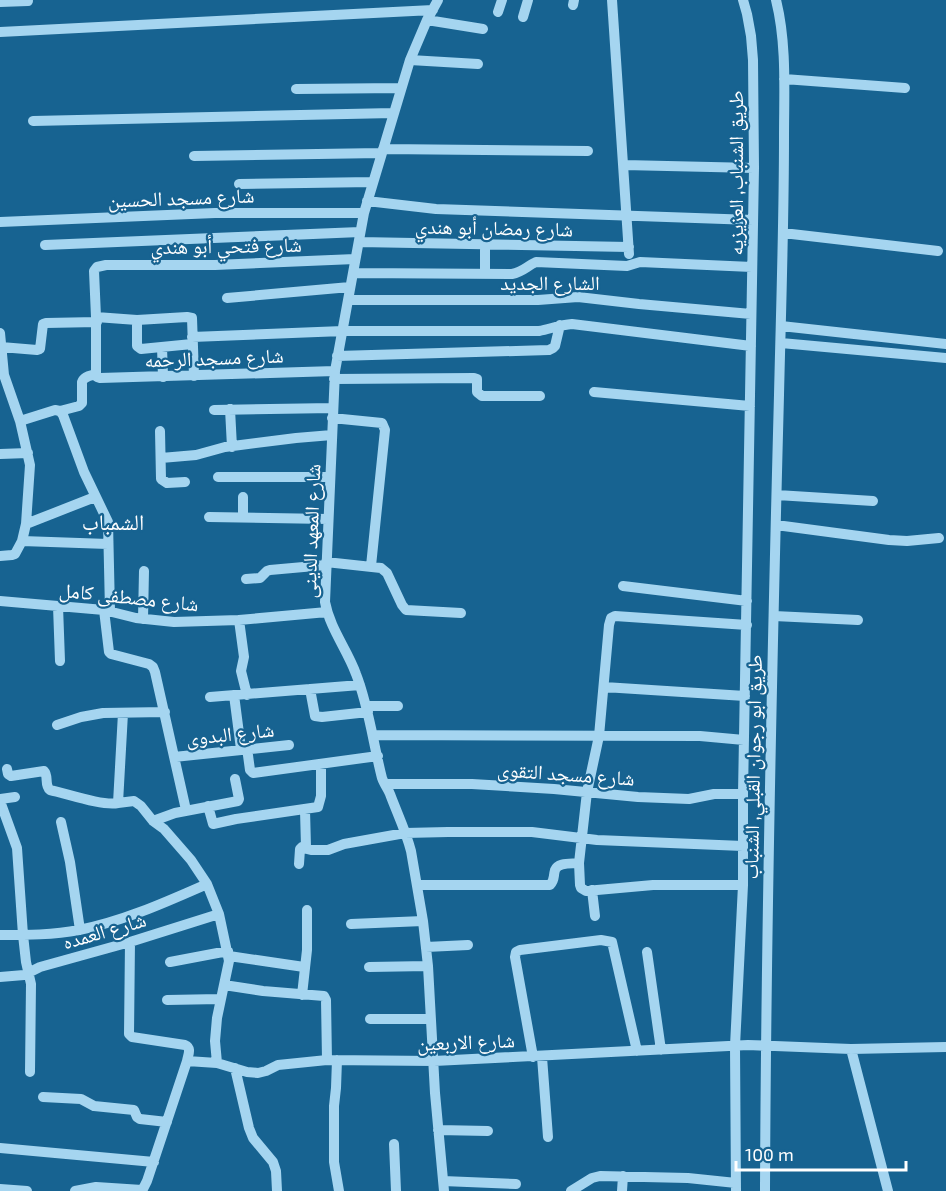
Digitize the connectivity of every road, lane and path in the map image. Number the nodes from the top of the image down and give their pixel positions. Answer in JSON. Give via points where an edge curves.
{"nodes":[{"id":1,"x":502,"y":0,"type":"edge"},
{"id":2,"x":528,"y":0,"type":"edge"},
{"id":3,"x":612,"y":0,"type":"edge"},
{"id":4,"x":743,"y":0,"type":"edge"},
{"id":5,"x":776,"y":0,"type":"edge"},
{"id":6,"x":28,"y":1,"type":"edge"},
{"id":7,"x":0,"y":2,"type":"edge"},
{"id":8,"x":433,"y":10,"type":"edge"},
{"id":9,"x":498,"y":12,"type":"dead end"},
{"id":10,"x":524,"y":17,"type":"dead end"},
{"id":11,"x":483,"y":29,"type":"dead end"},
{"id":12,"x":0,"y":32,"type":"edge"},
{"id":13,"x":410,"y":60,"type":"junction"},
{"id":14,"x":478,"y":64,"type":"dead end"},
{"id":15,"x":784,"y":80,"type":"junction"},
{"id":16,"x":296,"y":88,"type":"dead end"},
{"id":17,"x":401,"y":88,"type":"junction"},
{"id":18,"x":904,"y":88,"type":"dead end"},
{"id":19,"x":393,"y":113,"type":"junction"},
{"id":20,"x":33,"y":121,"type":"dead end"},
{"id":21,"x":382,"y":151,"type":"junction"},
{"id":22,"x":588,"y":151,"type":"dead end"},
{"id":23,"x":194,"y":156,"type":"dead end"},
{"id":24,"x":624,"y":165,"type":"junction"},
{"id":25,"x":754,"y":168,"type":"junction"},
{"id":26,"x":373,"y":182,"type":"junction"},
{"id":27,"x":239,"y":184,"type":"dead end"},
{"id":28,"x":367,"y":201,"type":"junction"},
{"id":29,"x":364,"y":213,"type":"junction"},
{"id":30,"x":627,"y":216,"type":"junction"},
{"id":31,"x":753,"y":220,"type":"junction"},
{"id":32,"x":0,"y":222,"type":"edge"},
{"id":33,"x":783,"y":233,"type":"junction"},
{"id":34,"x":359,"y":237,"type":"junction"},
{"id":35,"x":45,"y":245,"type":"dead end"},
{"id":36,"x":485,"y":246,"type":"junction"},
{"id":37,"x":629,"y":247,"type":"junction"},
{"id":38,"x":938,"y":251,"type":"dead end"},
{"id":39,"x":356,"y":259,"type":"junction"},
{"id":40,"x":630,"y":266,"type":"junction"},
{"id":41,"x":752,"y":267,"type":"junction"},
{"id":42,"x":353,"y":273,"type":"junction"},
{"id":43,"x":485,"y":274,"type":"junction"},
{"id":44,"x":350,"y":287,"type":"junction"},
{"id":45,"x":227,"y":298,"type":"dead end"},
{"id":46,"x":348,"y":300,"type":"junction"},
{"id":47,"x":751,"y":314,"type":"junction"},
{"id":48,"x":97,"y":320,"type":"junction"},
{"id":49,"x":137,"y":320,"type":"junction"},
{"id":50,"x":560,"y":325,"type":"junction"},
{"id":51,"x":781,"y":326,"type":"junction"},
{"id":52,"x":343,"y":331,"type":"junction"},
{"id":53,"x":0,"y":333,"type":"edge"},
{"id":54,"x":192,"y":340,"type":"junction"},
{"id":55,"x":781,"y":343,"type":"junction"},
{"id":56,"x":946,"y":344,"type":"edge"},
{"id":57,"x":162,"y":346,"type":"junction"},
{"id":58,"x":751,"y":346,"type":"junction"},
{"id":59,"x":1,"y":347,"type":"edge"},
{"id":60,"x":337,"y":356,"type":"junction"},
{"id":61,"x":946,"y":358,"type":"edge"},
{"id":62,"x":1,"y":368,"type":"edge"},
{"id":63,"x":96,"y":374,"type":"junction"},
{"id":64,"x":335,"y":375,"type":"junction"},
{"id":65,"x":194,"y":376,"type":"junction"},
{"id":66,"x":163,"y":377,"type":"junction"},
{"id":67,"x":5,"y":392,"type":"edge"},
{"id":68,"x":594,"y":392,"type":"dead end"},
{"id":69,"x":540,"y":396,"type":"dead end"},
{"id":70,"x":750,"y":406,"type":"junction"},
{"id":71,"x":214,"y":410,"type":"dead end"},
{"id":72,"x":230,"y":410,"type":"junction"},
{"id":73,"x":60,"y":411,"type":"junction"},
{"id":74,"x":332,"y":413,"type":"junction"},
{"id":75,"x":20,"y":421,"type":"junction"},
{"id":76,"x":160,"y":431,"type":"dead end"},
{"id":77,"x":332,"y":435,"type":"junction"},
{"id":78,"x":232,"y":447,"type":"junction"},
{"id":79,"x":28,"y":453,"type":"junction"},
{"id":80,"x":0,"y":454,"type":"edge"},
{"id":81,"x":161,"y":459,"type":"junction"},
{"id":82,"x":218,"y":477,"type":"dead end"},
{"id":83,"x":330,"y":477,"type":"junction"},
{"id":84,"x":185,"y":482,"type":"dead end"},
{"id":85,"x":777,"y":495,"type":"junction"},
{"id":86,"x":95,"y":497,"type":"junction"},
{"id":87,"x":243,"y":497,"type":"dead end"},
{"id":88,"x":873,"y":501,"type":"dead end"},
{"id":89,"x":209,"y":517,"type":"dead end"},
{"id":90,"x":243,"y":517,"type":"junction"},
{"id":91,"x":328,"y":519,"type":"junction"},
{"id":92,"x":26,"y":524,"type":"junction"},
{"id":93,"x":776,"y":525,"type":"junction"},
{"id":94,"x":939,"y":538,"type":"dead end"},
{"id":95,"x":22,"y":541,"type":"junction"},
{"id":96,"x":108,"y":544,"type":"junction"},
{"id":97,"x":0,"y":558,"type":"edge"},
{"id":98,"x":326,"y":563,"type":"junction"},
{"id":99,"x":371,"y":566,"type":"junction"},
{"id":100,"x":144,"y":571,"type":"dead end"},
{"id":101,"x":246,"y":579,"type":"dead end"},
{"id":102,"x":622,"y":586,"type":"dead end"},
{"id":103,"x":0,"y":601,"type":"edge"},
{"id":104,"x":747,"y":601,"type":"junction"},
{"id":105,"x":58,"y":606,"type":"junction"},
{"id":106,"x":107,"y":610,"type":"junction"},
{"id":107,"x":327,"y":612,"type":"junction"},
{"id":108,"x":461,"y":613,"type":"dead end"},
{"id":109,"x":774,"y":616,"type":"junction"},
{"id":110,"x":143,"y":619,"type":"junction"},
{"id":111,"x":239,"y":620,"type":"junction"},
{"id":112,"x":858,"y":620,"type":"dead end"},
{"id":113,"x":747,"y":625,"type":"junction"},
{"id":114,"x":60,"y":661,"type":"dead end"},
{"id":115,"x":360,"y":685,"type":"junction"},
{"id":116,"x":603,"y":687,"type":"junction"},
{"id":117,"x":310,"y":688,"type":"junction"},
{"id":118,"x":234,"y":695,"type":"junction"},
{"id":119,"x":247,"y":695,"type":"junction"},
{"id":120,"x":745,"y":696,"type":"junction"},
{"id":121,"x":210,"y":697,"type":"dead end"},
{"id":122,"x":398,"y":706,"type":"dead end"},
{"id":123,"x":367,"y":709,"type":"junction"},
{"id":124,"x":165,"y":712,"type":"junction"},
{"id":125,"x":123,"y":713,"type":"junction"},
{"id":126,"x":57,"y":725,"type":"dead end"},
{"id":127,"x":373,"y":735,"type":"junction"},
{"id":128,"x":599,"y":736,"type":"junction"},
{"id":129,"x":744,"y":740,"type":"junction"},
{"id":130,"x":289,"y":745,"type":"dead end"},
{"id":131,"x":244,"y":748,"type":"junction"},
{"id":132,"x":378,"y":756,"type":"junction"},
{"id":133,"x":174,"y":757,"type":"junction"},
{"id":134,"x":321,"y":764,"type":"junction"},
{"id":135,"x":7,"y":769,"type":"dead end"},
{"id":136,"x":235,"y":779,"type":"dead end"},
{"id":137,"x":385,"y":784,"type":"junction"},
{"id":138,"x":587,"y":792,"type":"junction"},
{"id":139,"x":743,"y":795,"type":"junction"},
{"id":140,"x":15,"y":797,"type":"dead end"},
{"id":141,"x":0,"y":800,"type":"edge"},
{"id":142,"x":118,"y":803,"type":"junction"},
{"id":143,"x":208,"y":806,"type":"junction"},
{"id":144,"x":186,"y":810,"type":"junction"},
{"id":145,"x":305,"y":810,"type":"junction"},
{"id":146,"x":153,"y":821,"type":"junction"},
{"id":147,"x":61,"y":822,"type":"dead end"},
{"id":148,"x":405,"y":833,"type":"junction"},
{"id":149,"x":582,"y":838,"type":"junction"},
{"id":150,"x":306,"y":846,"type":"junction"},
{"id":151,"x":743,"y":846,"type":"junction"},
{"id":152,"x":579,"y":863,"type":"junction"},
{"id":153,"x":299,"y":864,"type":"dead end"},
{"id":154,"x":207,"y":884,"type":"junction"},
{"id":155,"x":417,"y":885,"type":"junction"},
{"id":156,"x":743,"y":885,"type":"junction"},
{"id":157,"x":592,"y":890,"type":"junction"},
{"id":158,"x":308,"y":910,"type":"dead end"},
{"id":159,"x":219,"y":914,"type":"junction"},
{"id":160,"x":595,"y":916,"type":"dead end"},
{"id":161,"x":423,"y":921,"type":"junction"},
{"id":162,"x":351,"y":924,"type":"dead end"},
{"id":163,"x":80,"y":930,"type":"junction"},
{"id":164,"x":0,"y":935,"type":"edge"},
{"id":165,"x":22,"y":935,"type":"junction"},
{"id":166,"x":130,"y":942,"type":"junction"},
{"id":167,"x":468,"y":945,"type":"dead end"},
{"id":168,"x":426,"y":947,"type":"junction"},
{"id":169,"x":647,"y":952,"type":"dead end"},
{"id":170,"x":229,"y":953,"type":"junction"},
{"id":171,"x":170,"y":962,"type":"dead end"},
{"id":172,"x":428,"y":966,"type":"junction"},
{"id":173,"x":369,"y":967,"type":"dead end"},
{"id":174,"x":304,"y":968,"type":"junction"},
{"id":175,"x":28,"y":974,"type":"junction"},
{"id":176,"x":0,"y":977,"type":"edge"},
{"id":177,"x":224,"y":986,"type":"junction"},
{"id":178,"x":302,"y":995,"type":"junction"},
{"id":179,"x":220,"y":999,"type":"junction"},
{"id":180,"x":167,"y":1000,"type":"dead end"},
{"id":181,"x":370,"y":1019,"type":"dead end"},
{"id":182,"x":431,"y":1019,"type":"junction"},
{"id":183,"x":758,"y":1045,"type":"junction"},
{"id":184,"x":735,"y":1046,"type":"junction"},
{"id":185,"x":946,"y":1047,"type":"edge"},
{"id":186,"x":851,"y":1049,"type":"junction"},
{"id":187,"x":661,"y":1050,"type":"junction"},
{"id":188,"x":637,"y":1051,"type":"junction"},
{"id":189,"x":537,"y":1057,"type":"junction"},
{"id":190,"x":332,"y":1060,"type":"junction"},
{"id":191,"x":187,"y":1061,"type":"junction"},
{"id":192,"x":434,"y":1061,"type":"junction"},
{"id":193,"x":217,"y":1063,"type":"junction"},
{"id":194,"x":235,"y":1068,"type":"junction"},
{"id":195,"x":30,"y":1072,"type":"dead end"},
{"id":196,"x":43,"y":1097,"type":"dead end"},
{"id":197,"x":167,"y":1122,"type":"junction"},
{"id":198,"x":438,"y":1130,"type":"junction"},
{"id":199,"x":488,"y":1131,"type":"dead end"},
{"id":200,"x":548,"y":1137,"type":"dead end"},
{"id":201,"x":394,"y":1144,"type":"dead end"},
{"id":202,"x":0,"y":1148,"type":"edge"},
{"id":203,"x":154,"y":1162,"type":"junction"},
{"id":204,"x":623,"y":1176,"type":"junction"},
{"id":205,"x":516,"y":1184,"type":"dead end"},
{"id":206,"x":443,"y":1186,"type":"edge"},
{"id":207,"x":736,"y":1187,"type":"edge"},
{"id":208,"x":0,"y":1189,"type":"edge"},
{"id":209,"x":142,"y":1190,"type":"edge"},
{"id":210,"x":27,"y":1191,"type":"edge"},
{"id":211,"x":75,"y":1191,"type":"edge"},
{"id":212,"x":277,"y":1191,"type":"edge"},
{"id":213,"x":339,"y":1191,"type":"edge"},
{"id":214,"x":396,"y":1191,"type":"edge"},
{"id":215,"x":571,"y":1191,"type":"edge"},
{"id":216,"x":622,"y":1191,"type":"edge"},
{"id":217,"x":765,"y":1191,"type":"edge"},
{"id":218,"x":888,"y":1191,"type":"edge"}],
"edges":[{"from":1,"to":9,"type":"street"},
{"from":2,"to":10,"type":"street"},
{"from":3,"to":24,"type":"street"},
{"from":4,"to":25,"type":"street","name":"طريق الشنباب, العزيزيه","via":[[753,60]]},
{"from":5,"to":15,"type":"street"},
{"from":6,"to":7,"type":"street"},
{"from":8,"to":11,"type":"street"},
{"from":8,"to":12,"type":"street"},
{"from":8,"to":13,"type":"street","name":"شارع المعهد الدينى"},
{"from":13,"to":14,"type":"street"},
{"from":13,"to":17,"type":"street","name":"شارع المعهد الدينى"},
{"from":15,"to":18,"type":"street"},
{"from":15,"to":33,"type":"street"},
{"from":16,"to":17,"type":"street"},
{"from":17,"to":19,"type":"street","name":"شارع المعهد الدينى"},
{"from":19,"to":20,"type":"street"},
{"from":19,"to":21,"type":"street","name":"شارع المعهد الدينى"},
{"from":21,"to":22,"type":"street"},
{"from":21,"to":23,"type":"street"},
{"from":21,"to":26,"type":"street","name":"شارع المعهد الدينى"},
{"from":24,"to":25,"type":"street"},
{"from":24,"to":30,"type":"street"},
{"from":25,"to":31,"type":"street","name":"طريق الشنباب, العزيزيه"},
{"from":26,"to":27,"type":"street"},
{"from":26,"to":28,"type":"street","name":"شارع المعهد الدينى"},
{"from":28,"to":29,"type":"street","name":"شارع المعهد الدينى"},
{"from":28,"to":30,"type":"street","via":[[436,209]]},
{"from":29,"to":32,"type":"street","name":"شارع مسجد الحسين"},
{"from":29,"to":34,"type":"street","name":"شارع المعهد الدينى"},
{"from":30,"to":31,"type":"street"},
{"from":30,"to":37,"type":"street"},
{"from":31,"to":41,"type":"street","name":"طريق الشنباب, العزيزيه"},
{"from":33,"to":38,"type":"street"},
{"from":33,"to":51,"type":"street"},
{"from":34,"to":35,"type":"street","name":"شارع رمضان أبو هندي"},
{"from":34,"to":36,"type":"street","name":"شارع رمضان أبو هندي"},
{"from":34,"to":39,"type":"street","name":"شارع المعهد الدينى"},
{"from":36,"to":37,"type":"street","name":"شارع رمضان أبو هندي"},
{"from":36,"to":43,"type":"street"},
{"from":37,"to":40,"type":"street"},
{"from":39,"to":42,"type":"street","name":"شارع المعهد الدينى"},
{"from":39,"to":48,"type":"street","name":"شارع فتحي أبو هندي","via":[[97,267]]},
{"from":40,"to":41,"type":"street","via":[[640,262]]},
{"from":40,"to":43,"type":"street","via":[[536,262],[518,273]]},
{"from":41,"to":47,"type":"street","name":"طريق الشنباب, العزيزيه"},
{"from":42,"to":43,"type":"street"},
{"from":42,"to":44,"type":"street","name":"شارع المعهد الدينى"},
{"from":44,"to":45,"type":"street"},
{"from":44,"to":46,"type":"street","name":"شارع المعهد الدينى"},
{"from":46,"to":47,"type":"street","name":"الشارع الجديد","via":[[578,297]]},
{"from":46,"to":52,"type":"street","name":"شارع المعهد الدينى"},
{"from":47,"to":58,"type":"street","name":"طريق الشنباب, العزيزيه"},
{"from":48,"to":49,"type":"street"},
{"from":48,"to":59,"type":"street","via":[[46,322],[40,349]]},
{"from":48,"to":63,"type":"street"},
{"from":49,"to":54,"type":"street","via":[[190,317]]},
{"from":49,"to":57,"type":"street","via":[[137,346]]},
{"from":50,"to":52,"type":"street","via":[[539,331]]},
{"from":50,"to":58,"type":"street"},
{"from":50,"to":60,"type":"street","via":[[555,346],[549,350]]},
{"from":51,"to":55,"type":"street"},
{"from":51,"to":56,"type":"street"},
{"from":52,"to":54,"type":"street"},
{"from":52,"to":60,"type":"street","name":"شارع المعهد الدينى"},
{"from":53,"to":59,"type":"street"},
{"from":54,"to":57,"type":"street"},
{"from":54,"to":65,"type":"street"},
{"from":55,"to":61,"type":"street"},
{"from":55,"to":85,"type":"street","name":"طريق ابو رجوان القبلي, الشنباب"},
{"from":57,"to":66,"type":"street"},
{"from":58,"to":70,"type":"street","name":"طريق ابو رجوان القبلي, الشنباب"},
{"from":59,"to":62,"type":"street"},
{"from":60,"to":64,"type":"street","name":"شارع المعهد الدينى"},
{"from":62,"to":67,"type":"street"},
{"from":63,"to":66,"type":"street","name":"شارع مسجد الرحمه","via":[[100,378]]},
{"from":63,"to":73,"type":"street","via":[[83,379],[82,403]]},
{"from":64,"to":65,"type":"street","name":"شارع مسجد الرحمه"},
{"from":64,"to":69,"type":"street","name":"شارع مسجد الرحمه","via":[[474,378],[482,396]]},
{"from":64,"to":74,"type":"street","name":"شارع المعهد الدينى"},
{"from":65,"to":66,"type":"street","name":"شارع مسجد الرحمه"},
{"from":67,"to":75,"type":"street"},
{"from":68,"to":70,"type":"street"},
{"from":70,"to":104,"type":"street","name":"طريق ابو رجوان القبلي, الشنباب"},
{"from":71,"to":72,"type":"street"},
{"from":72,"to":74,"type":"street"},
{"from":72,"to":78,"type":"street"},
{"from":73,"to":75,"type":"street"},
{"from":73,"to":86,"type":"street"},
{"from":74,"to":77,"type":"street","name":"شارع المعهد الدينى"},
{"from":74,"to":99,"type":"street","via":[[382,423],[385,427]]},
{"from":75,"to":79,"type":"street"},
{"from":76,"to":81,"type":"street"},
{"from":77,"to":78,"type":"street"},
{"from":77,"to":83,"type":"street","name":"شارع المعهد الدينى"},
{"from":78,"to":81,"type":"street"},
{"from":79,"to":80,"type":"street"},
{"from":79,"to":92,"type":"street"},
{"from":81,"to":84,"type":"street","via":[[163,481]]},
{"from":82,"to":83,"type":"street"},
{"from":83,"to":91,"type":"street","name":"شارع المعهد الدينى"},
{"from":85,"to":88,"type":"street"},
{"from":85,"to":93,"type":"street","name":"طريق ابو رجوان القبلي, الشنباب"},
{"from":86,"to":92,"type":"street"},
{"from":86,"to":96,"type":"street","via":[[108,522]]},
{"from":87,"to":90,"type":"street"},
{"from":89,"to":90,"type":"street"},
{"from":90,"to":91,"type":"street"},
{"from":91,"to":98,"type":"street","name":"شارع المعهد الدينى"},
{"from":92,"to":95,"type":"street"},
{"from":93,"to":94,"type":"street","via":[[889,540]]},
{"from":93,"to":109,"type":"street","name":"طريق ابو رجوان القبلي, الشنباب"},
{"from":95,"to":96,"type":"street"},
{"from":95,"to":97,"type":"street","via":[[15,554]]},
{"from":96,"to":106,"type":"street"},
{"from":98,"to":99,"type":"street"},
{"from":98,"to":101,"type":"street","via":[[270,570],[260,578]]},
{"from":98,"to":107,"type":"street","name":"شارع المعهد الدينى"},
{"from":99,"to":108,"type":"street","via":[[387,573],[406,610]]},
{"from":100,"to":110,"type":"street"},
{"from":102,"to":104,"type":"street"},
{"from":103,"to":105,"type":"street","name":"شارع مصطفى كامل"},
{"from":104,"to":113,"type":"street","name":"طريق ابو رجوان القبلي, الشنباب"},
{"from":105,"to":106,"type":"street","name":"شارع مصطفى كامل"},
{"from":105,"to":114,"type":"street"},
{"from":106,"to":110,"type":"street","name":"شارع مصطفى كامل"},
{"from":106,"to":124,"type":"street","via":[[109,652],[153,667]]},
{"from":107,"to":111,"type":"street","name":"شارع مصطفى كامل"},
{"from":107,"to":115,"type":"street","name":"شارع المعهد الدينى"},
{"from":109,"to":112,"type":"street"},
{"from":109,"to":183,"type":"street","name":"طريق ابو رجوان القبلي, الشنباب"},
{"from":110,"to":111,"type":"street","name":"شارع مصطفى كامل"},
{"from":111,"to":119,"type":"street"},
{"from":113,"to":116,"type":"street","via":[[615,616],[609,625]]},
{"from":113,"to":120,"type":"street","name":"طريق ابو رجوان القبلي, الشنباب"},
{"from":115,"to":117,"type":"street"},
{"from":115,"to":123,"type":"street","name":"شارع المعهد الدينى"},
{"from":116,"to":120,"type":"street"},
{"from":116,"to":128,"type":"street"},
{"from":117,"to":119,"type":"street"},
{"from":117,"to":123,"type":"street","via":[[315,716]]},
{"from":118,"to":119,"type":"street"},
{"from":118,"to":121,"type":"street"},
{"from":118,"to":131,"type":"street"},
{"from":120,"to":129,"type":"street","name":"طريق ابو رجوان القبلي, الشنباب"},
{"from":122,"to":123,"type":"street"},
{"from":123,"to":127,"type":"street","name":"شارع المعهد الدينى"},
{"from":124,"to":125,"type":"street"},
{"from":124,"to":133,"type":"street"},
{"from":125,"to":126,"type":"street","via":[[91,715]]},
{"from":125,"to":142,"type":"street"},
{"from":127,"to":128,"type":"street"},
{"from":127,"to":132,"type":"street","name":"شارع المعهد الدينى"},
{"from":128,"to":129,"type":"street"},
{"from":128,"to":138,"type":"street"},
{"from":129,"to":139,"type":"street","name":"طريق ابو رجوان القبلي, الشنباب"},
{"from":130,"to":131,"type":"street","name":"شارع البدوى"},
{"from":131,"to":133,"type":"street","name":"شارع البدوى"},
{"from":131,"to":134,"type":"street","via":[[253,773]]},
{"from":132,"to":134,"type":"street"},
{"from":132,"to":137,"type":"street","name":"شارع المعهد الدينى"},
{"from":133,"to":144,"type":"street"},
{"from":134,"to":145,"type":"street","via":[[321,803]]},
{"from":135,"to":142,"type":"street","via":[[11,776],[44,771],[50,790]]},
{"from":136,"to":143,"type":"street","via":[[239,800]]},
{"from":137,"to":138,"type":"street","name":"شارع مسجد التقوى","via":[[472,784]]},
{"from":137,"to":148,"type":"street","name":"شارع المعهد الدينى"},
{"from":138,"to":139,"type":"street","name":"شارع مسجد التقوى","via":[[689,799],[714,794]]},
{"from":138,"to":149,"type":"street"},
{"from":139,"to":151,"type":"street","name":"طريق ابو رجوان القبلي, الشنباب"},
{"from":140,"to":141,"type":"street"},
{"from":141,"to":165,"type":"street","via":[[17,848]]},
{"from":142,"to":146,"type":"street","via":[[134,801]]},
{"from":143,"to":144,"type":"street"},
{"from":143,"to":145,"type":"street","via":[[213,824]]},
{"from":144,"to":146,"type":"street"},
{"from":145,"to":150,"type":"street"},
{"from":146,"to":154,"type":"street","via":[[177,844]]},
{"from":147,"to":163,"type":"street"},
{"from":148,"to":149,"type":"street","via":[[532,832]]},
{"from":148,"to":150,"type":"street","via":[[328,849],[310,850]]},
{"from":148,"to":155,"type":"street","name":"شارع المعهد الدينى"},
{"from":149,"to":151,"type":"street"},
{"from":149,"to":152,"type":"street"},
{"from":150,"to":153,"type":"street","via":[[300,849]]},
{"from":151,"to":156,"type":"street","name":"طريق ابو رجوان القبلي, الشنباب"},
{"from":152,"to":155,"type":"street","via":[[557,866],[550,885]]},
{"from":152,"to":157,"type":"street","via":[[581,888]]},
{"from":154,"to":159,"type":"street"},
{"from":154,"to":163,"type":"street","via":[[146,910]]},
{"from":155,"to":161,"type":"street","name":"شارع المعهد الدينى"},
{"from":156,"to":157,"type":"street"},
{"from":156,"to":184,"type":"street","name":"طريق ابو رجوان القبلي, الشنباب"},
{"from":157,"to":160,"type":"street"},
{"from":158,"to":174,"type":"street"},
{"from":159,"to":166,"type":"street","name":"شارع العمده"},
{"from":159,"to":170,"type":"street"},
{"from":161,"to":162,"type":"street"},
{"from":161,"to":168,"type":"street","name":"شارع المعهد الدينى"},
{"from":163,"to":165,"type":"street"},
{"from":164,"to":165,"type":"street"},
{"from":165,"to":175,"type":"street"},
{"from":166,"to":175,"type":"street","name":"شارع العمده","via":[[40,967]]},
{"from":166,"to":191,"type":"street","via":[[129,1034],[187,1046]]},
{"from":167,"to":168,"type":"street"},
{"from":168,"to":172,"type":"street","name":"شارع المعهد الدينى"},
{"from":169,"to":187,"type":"street"},
{"from":170,"to":171,"type":"street"},
{"from":170,"to":174,"type":"street"},
{"from":170,"to":177,"type":"street"},
{"from":172,"to":173,"type":"street"},
{"from":172,"to":182,"type":"street","name":"شارع المعهد الدينى"},
{"from":174,"to":178,"type":"street"},
{"from":175,"to":176,"type":"street","name":"شارع العمده"},
{"from":175,"to":195,"type":"street"},
{"from":177,"to":178,"type":"street"},
{"from":177,"to":179,"type":"street"},
{"from":178,"to":190,"type":"street","via":[[326,998]]},
{"from":179,"to":180,"type":"street"},
{"from":179,"to":193,"type":"street","via":[[215,1041]]},
{"from":181,"to":182,"type":"street"},
{"from":182,"to":192,"type":"street","name":"شارع المعهد الدينى"},
{"from":183,"to":184,"type":"street","name":"شارع الاربعين"},
{"from":183,"to":186,"type":"street","name":"شارع الاربعين"},
{"from":183,"to":217,"type":"street","name":"طريق ابو رجوان القبلي, الشنباب"},
{"from":184,"to":187,"type":"street","name":"شارع الاربعين"},
{"from":184,"to":207,"type":"street","name":"طريق ابو رجوان القبلي, الشنباب"},
{"from":185,"to":186,"type":"street","name":"شارع الاربعين"},
{"from":186,"to":218,"type":"street"},
{"from":187,"to":188,"type":"street","name":"شارع الاربعين"},
{"from":188,"to":189,"type":"street","name":"شارع الاربعين"},
{"from":188,"to":189,"type":"street","via":[[612,942],[601,940],[516,952]]},
{"from":189,"to":192,"type":"street","name":"شارع الاربعين"},
{"from":189,"to":200,"type":"street"},
{"from":190,"to":192,"type":"street","name":"شارع الاربعين"},
{"from":190,"to":194,"type":"street","name":"شارع الاربعين","via":[[278,1065],[258,1073]]},
{"from":190,"to":213,"type":"street","via":[[336,1088],[334,1162]]},
{"from":191,"to":193,"type":"street","name":"شارع الاربعين"},
{"from":191,"to":197,"type":"street"},
{"from":192,"to":198,"type":"street","name":"شارع المعهد الدينى"},
{"from":193,"to":194,"type":"street","name":"شارع الاربعين"},
{"from":194,"to":212,"type":"street","via":[[249,1128],[273,1162]]},
{"from":196,"to":197,"type":"street","via":[[81,1099],[94,1106],[134,1110],[140,1119]]},
{"from":197,"to":203,"type":"street"},
{"from":198,"to":199,"type":"street"},
{"from":198,"to":206,"type":"street","name":"شارع المعهد الدينى"},
{"from":201,"to":214,"type":"street"},
{"from":202,"to":203,"type":"street"},
{"from":203,"to":209,"type":"street"},
{"from":204,"to":207,"type":"street","via":[[688,1178]]},
{"from":204,"to":215,"type":"street","via":[[592,1178]]},
{"from":204,"to":216,"type":"street"},
{"from":205,"to":206,"type":"street"},
{"from":208,"to":210,"type":"street"},
{"from":209,"to":211,"type":"street","via":[[96,1187]]}]}
